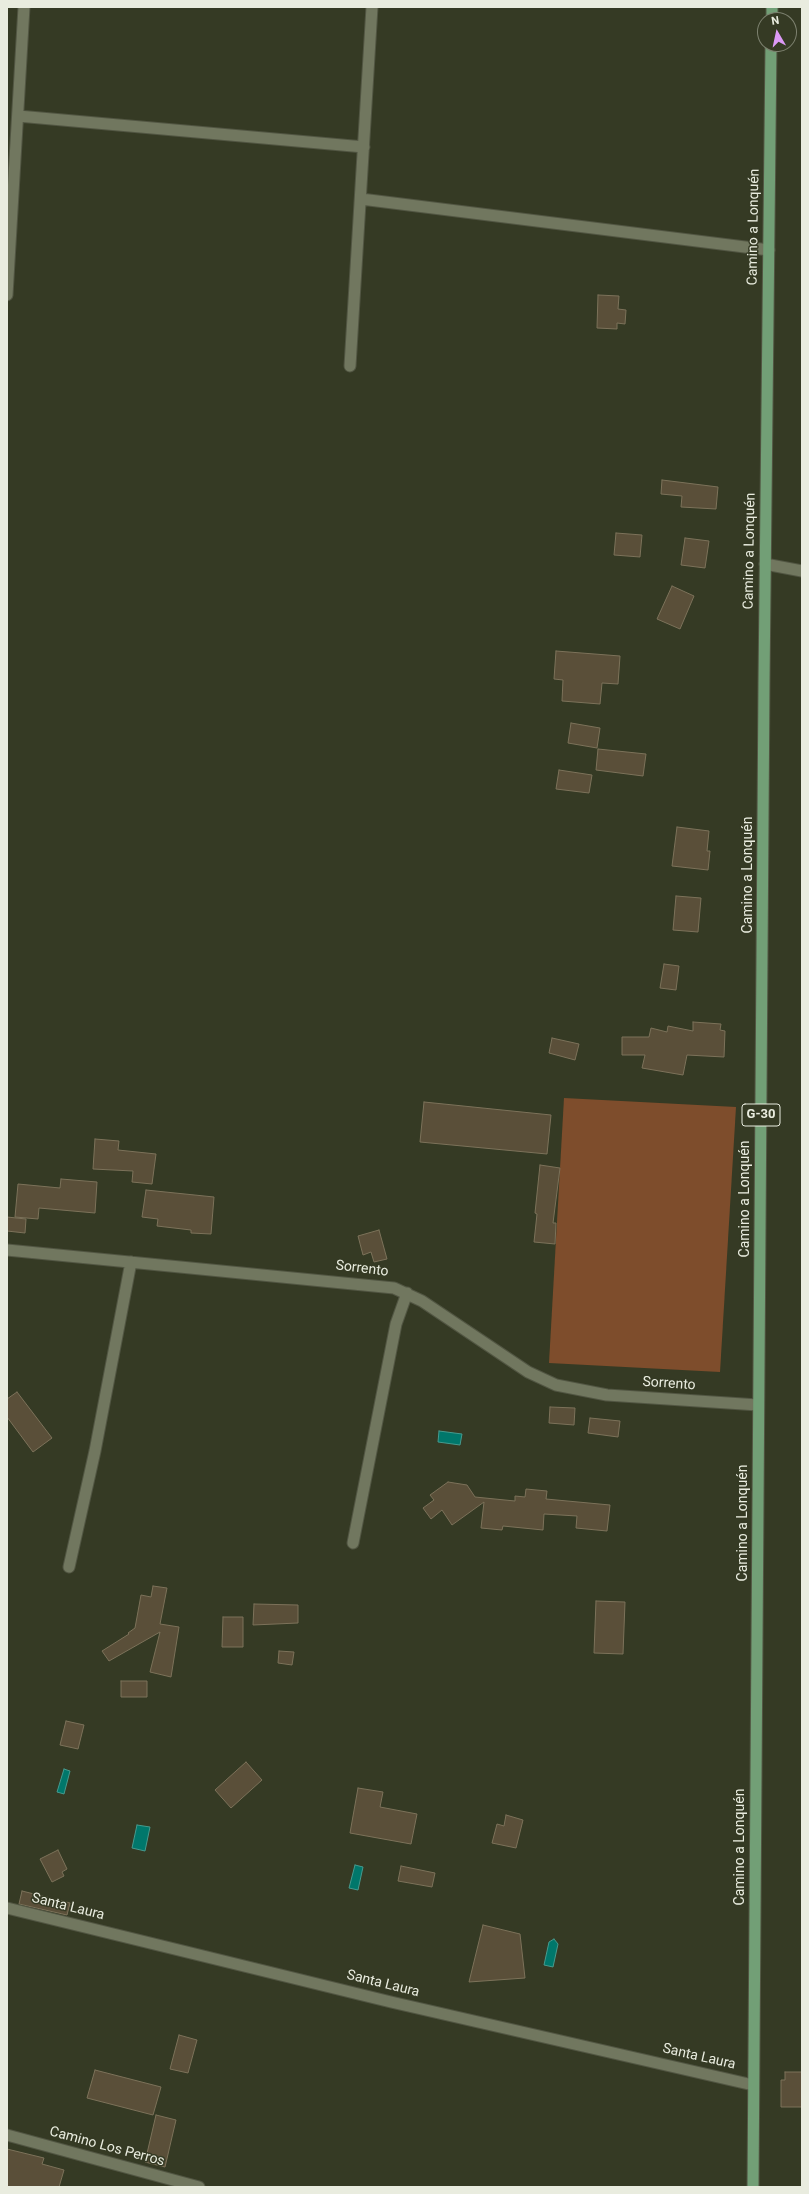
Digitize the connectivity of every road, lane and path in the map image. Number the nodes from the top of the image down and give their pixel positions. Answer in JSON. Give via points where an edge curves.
{"nodes":[{"id":1,"x":24,"y":7,"type":"edge"},
{"id":2,"x":372,"y":7,"type":"edge"},
{"id":3,"x":771,"y":52,"type":"edge"},
{"id":4,"x":18,"y":116,"type":"junction"},
{"id":5,"x":364,"y":147,"type":"junction"},
{"id":6,"x":360,"y":199,"type":"junction"},
{"id":7,"x":769,"y":250,"type":"junction"},
{"id":8,"x":7,"y":295,"type":"edge"},
{"id":9,"x":350,"y":366,"type":"dead end"},
{"id":10,"x":765,"y":564,"type":"junction"},
{"id":11,"x":802,"y":571,"type":"edge"},
{"id":12,"x":7,"y":1250,"type":"edge"},
{"id":13,"x":130,"y":1262,"type":"junction"},
{"id":14,"x":408,"y":1293,"type":"junction"},
{"id":15,"x":758,"y":1405,"type":"junction"},
{"id":16,"x":353,"y":1543,"type":"dead end"},
{"id":17,"x":69,"y":1567,"type":"dead end"},
{"id":18,"x":7,"y":1908,"type":"edge"},
{"id":19,"x":753,"y":2085,"type":"junction"},
{"id":20,"x":7,"y":2135,"type":"edge"},
{"id":21,"x":199,"y":2187,"type":"edge"},
{"id":22,"x":752,"y":2187,"type":"edge"}],
"edges":[{"from":1,"to":4,"type":"street"},
{"from":2,"to":5,"type":"street"},
{"from":3,"to":7,"type":"main road","name":"Camino a Lonquén","number":"G-30"},
{"from":4,"to":5,"type":"street"},
{"from":4,"to":8,"type":"street"},
{"from":5,"to":6,"type":"street"},
{"from":6,"to":7,"type":"street"},
{"from":6,"to":9,"type":"street"},
{"from":7,"to":10,"type":"main road","name":"Camino a Lonquén","number":"G-30"},
{"from":10,"to":11,"type":"street"},
{"from":10,"to":15,"type":"main road","name":"Camino a Lonquén","number":"G-30"},
{"from":12,"to":13,"type":"street","name":"Sorrento"},
{"from":13,"to":14,"type":"street","name":"Sorrento","via":[[381,1285]]},
{"from":13,"to":17,"type":"street","via":[[95,1451]]},
{"from":14,"to":15,"type":"street","name":"Sorrento","via":[[528,1372],[556,1385],[607,1395]]},
{"from":14,"to":16,"type":"street","via":[[396,1324]]},
{"from":15,"to":19,"type":"main road","name":"Camino a Lonquén","number":"G-30"},
{"from":18,"to":19,"type":"street","name":"Santa Laura","via":[[391,2002]]},
{"from":19,"to":22,"type":"main road","name":"Camino a Lonquén","number":"G-30"},
{"from":20,"to":21,"type":"street","name":"Camino Los Perros"}]}
